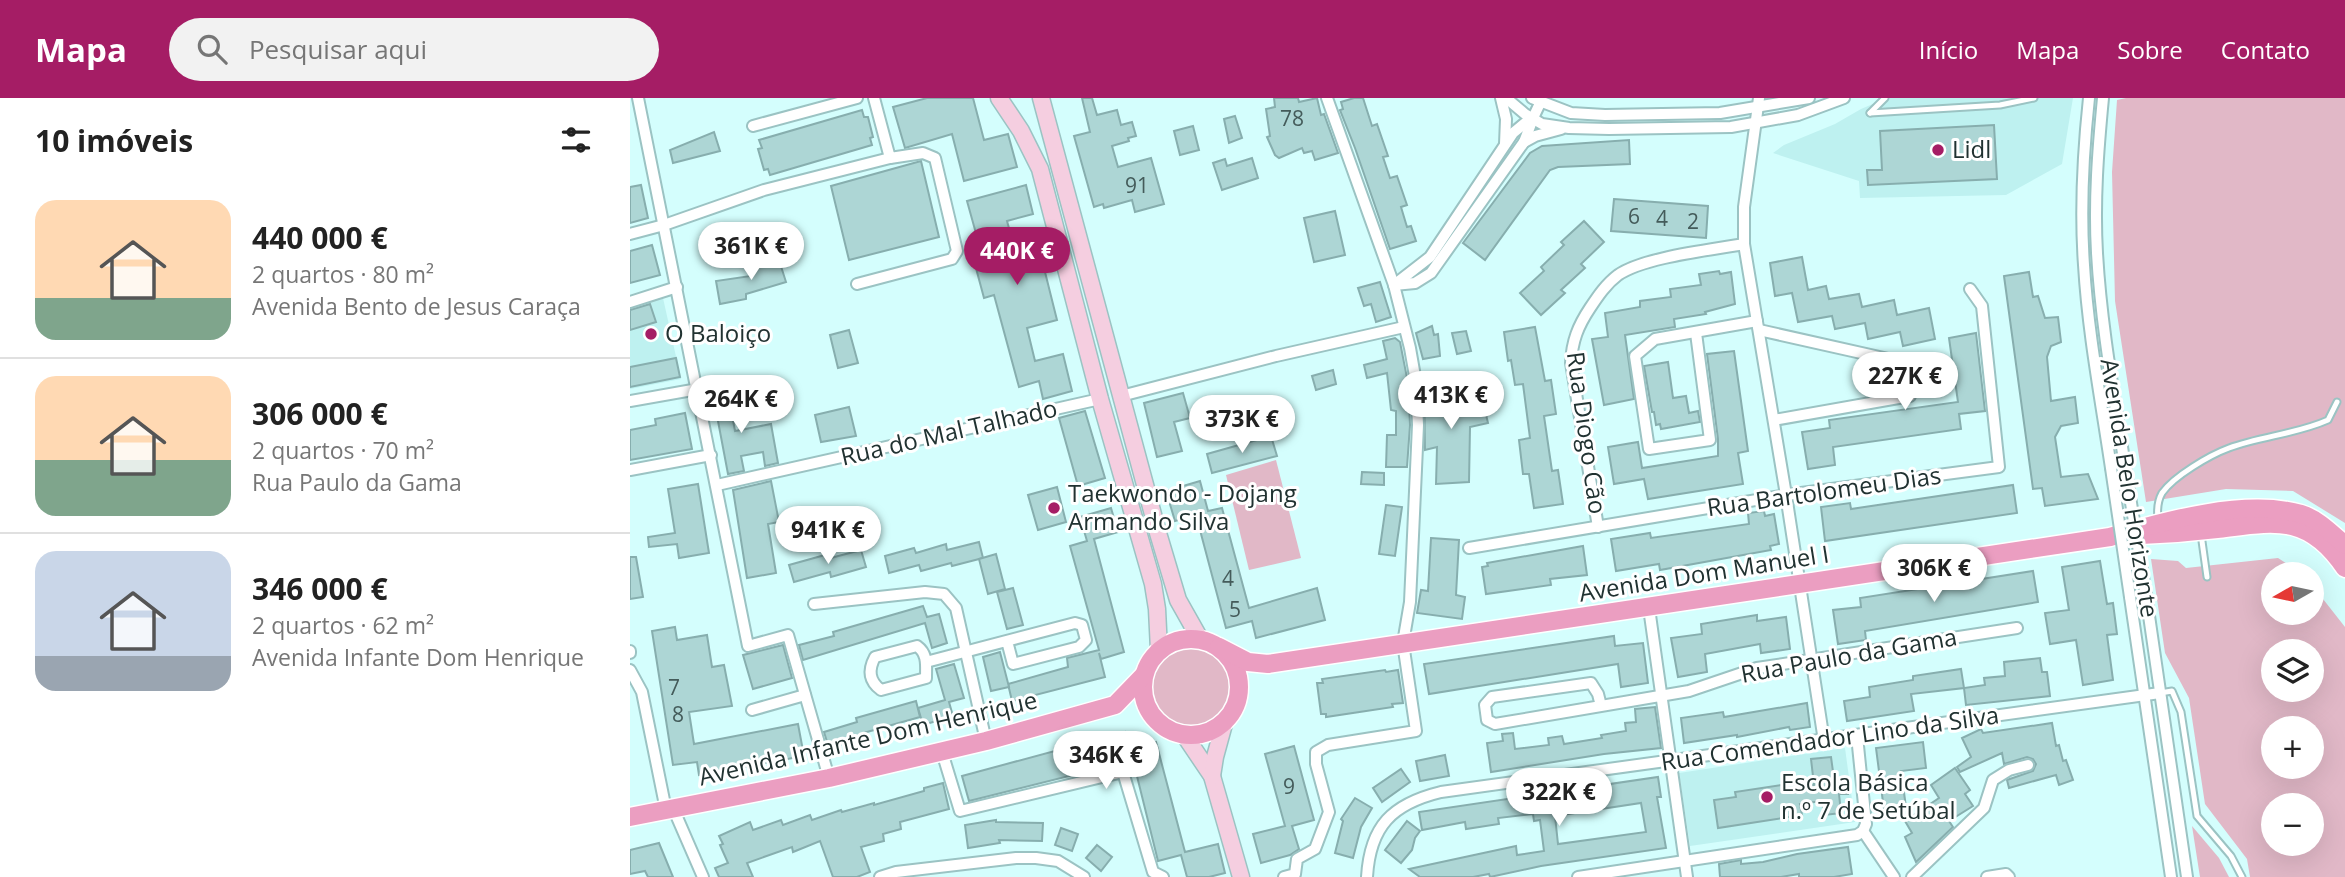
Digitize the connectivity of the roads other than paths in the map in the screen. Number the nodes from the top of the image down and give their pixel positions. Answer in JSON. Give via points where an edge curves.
{"nodes":[{"id":1,"x":638,"y":98,"type":"edge"},
{"id":2,"x":858,"y":98,"type":"edge"},
{"id":3,"x":874,"y":98,"type":"edge"},
{"id":4,"x":999,"y":98,"type":"edge"},
{"id":5,"x":1041,"y":98,"type":"edge"},
{"id":6,"x":1327,"y":98,"type":"edge"},
{"id":7,"x":1501,"y":98,"type":"edge"},
{"id":8,"x":1506,"y":98,"type":"edge"},
{"id":9,"x":1809,"y":98,"type":"edge"},
{"id":10,"x":1844,"y":98,"type":"edge"},
{"id":11,"x":1885,"y":98,"type":"edge"},
{"id":12,"x":2035,"y":98,"type":"edge"},
{"id":13,"x":2089,"y":98,"type":"edge"},
{"id":14,"x":2103,"y":98,"type":"edge"},
{"id":15,"x":1537,"y":100,"type":"edge"},
{"id":16,"x":1759,"y":102,"type":"edge"},
{"id":17,"x":1531,"y":118,"type":"junction"},
{"id":18,"x":1756,"y":121,"type":"junction"},
{"id":19,"x":753,"y":126,"type":"dead end"},
{"id":20,"x":1566,"y":128,"type":"junction"},
{"id":21,"x":1524,"y":142,"type":"junction"},
{"id":22,"x":1504,"y":147,"type":"junction"},
{"id":23,"x":890,"y":158,"type":"junction"},
{"id":24,"x":664,"y":225,"type":"junction"},
{"id":25,"x":630,"y":234,"type":"edge"},
{"id":26,"x":1744,"y":244,"type":"junction"},
{"id":27,"x":857,"y":284,"type":"dead end"},
{"id":28,"x":1394,"y":285,"type":"junction"},
{"id":29,"x":677,"y":287,"type":"junction"},
{"id":30,"x":1970,"y":289,"type":"dead end"},
{"id":31,"x":630,"y":302,"type":"edge"},
{"id":32,"x":1758,"y":326,"type":"junction"},
{"id":33,"x":1404,"y":327,"type":"junction"},
{"id":34,"x":1696,"y":333,"type":"junction"},
{"id":35,"x":698,"y":389,"type":"junction"},
{"id":36,"x":1121,"y":396,"type":"junction"},
{"id":37,"x":1100,"y":399,"type":"junction"},
{"id":38,"x":630,"y":401,"type":"edge"},
{"id":39,"x":2337,"y":402,"type":"dead end"},
{"id":40,"x":1773,"y":420,"type":"junction"},
{"id":41,"x":711,"y":456,"type":"junction"},
{"id":42,"x":630,"y":470,"type":"edge"},
{"id":43,"x":717,"y":485,"type":"junction"},
{"id":44,"x":1786,"y":495,"type":"junction"},
{"id":45,"x":2158,"y":522,"type":"junction"},
{"id":46,"x":1598,"y":527,"type":"junction"},
{"id":47,"x":2200,"y":531,"type":"junction"},
{"id":48,"x":2110,"y":537,"type":"junction"},
{"id":49,"x":2345,"y":545,"type":"edge"},
{"id":50,"x":1469,"y":548,"type":"dead end"},
{"id":51,"x":2345,"y":568,"type":"edge"},
{"id":52,"x":2207,"y":577,"type":"dead end"},
{"id":53,"x":1799,"y":583,"type":"junction"},
{"id":54,"x":814,"y":604,"type":"dead end"},
{"id":55,"x":1649,"y":608,"type":"junction"},
{"id":56,"x":2017,"y":628,"type":"dead end"},
{"id":57,"x":1200,"y":639,"type":"junction"},
{"id":58,"x":1007,"y":641,"type":"junction"},
{"id":59,"x":1403,"y":643,"type":"junction"},
{"id":60,"x":1219,"y":647,"type":"junction"},
{"id":61,"x":1159,"y":650,"type":"junction"},
{"id":62,"x":966,"y":652,"type":"junction"},
{"id":63,"x":1811,"y":661,"type":"junction"},
{"id":64,"x":926,"y":662,"type":"junction"},
{"id":65,"x":1268,"y":664,"type":"junction"},
{"id":66,"x":630,"y":670,"type":"edge"},
{"id":67,"x":1144,"y":675,"type":"junction"},
{"id":68,"x":2160,"y":693,"type":"junction"},
{"id":69,"x":805,"y":695,"type":"junction"},
{"id":70,"x":1660,"y":695,"type":"junction"},
{"id":71,"x":2144,"y":695,"type":"junction"},
{"id":72,"x":1115,"y":705,"type":"junction"},
{"id":73,"x":1601,"y":706,"type":"junction"},
{"id":74,"x":752,"y":710,"type":"dead end"},
{"id":75,"x":1151,"y":715,"type":"junction"},
{"id":76,"x":1229,"y":717,"type":"junction"},
{"id":77,"x":1185,"y":736,"type":"junction"},
{"id":78,"x":1857,"y":736,"type":"junction"},
{"id":79,"x":986,"y":741,"type":"junction"},
{"id":80,"x":1824,"y":741,"type":"junction"},
{"id":81,"x":942,"y":751,"type":"junction"},
{"id":82,"x":1670,"y":762,"type":"junction"},
{"id":83,"x":2028,"y":765,"type":"dead end"},
{"id":84,"x":1212,"y":776,"type":"junction"},
{"id":85,"x":829,"y":778,"type":"junction"},
{"id":86,"x":670,"y":809,"type":"junction"},
{"id":87,"x":630,"y":817,"type":"edge"},
{"id":88,"x":1863,"y":831,"type":"junction"},
{"id":89,"x":1685,"y":862,"type":"junction"},
{"id":90,"x":896,"y":875,"type":"edge"},
{"id":91,"x":1237,"y":876,"type":"edge"},
{"id":92,"x":703,"y":877,"type":"edge"},
{"id":93,"x":880,"y":877,"type":"edge"},
{"id":94,"x":1084,"y":877,"type":"edge"},
{"id":95,"x":1163,"y":877,"type":"edge"},
{"id":96,"x":1284,"y":877,"type":"edge"},
{"id":97,"x":1367,"y":877,"type":"edge"},
{"id":98,"x":1578,"y":877,"type":"edge"},
{"id":99,"x":1687,"y":877,"type":"edge"},
{"id":100,"x":1894,"y":877,"type":"edge"},
{"id":101,"x":1912,"y":877,"type":"edge"},
{"id":102,"x":1987,"y":877,"type":"edge"},
{"id":103,"x":2009,"y":877,"type":"edge"},
{"id":104,"x":2171,"y":877,"type":"edge"},
{"id":105,"x":2187,"y":877,"type":"edge"},
{"id":106,"x":2242,"y":877,"type":"edge"}],
"edges":[{"from":1,"to":24,"type":"street"},
{"from":2,"to":19,"type":"street"},
{"from":3,"to":23,"type":"street"},
{"from":4,"to":37,"type":"main road","via":[[1040,169]]},
{"from":5,"to":36,"type":"main road"},
{"from":6,"to":28,"type":"street"},
{"from":7,"to":22,"type":"street","via":[[1507,131]]},
{"from":8,"to":17,"type":"street"},
{"from":9,"to":16,"type":"street"},
{"from":10,"to":18,"type":"street","via":[[1798,115]]},
{"from":11,"to":12,"type":"lane","via":[[1870,113],[2000,105]]},
{"from":13,"to":71,"type":"street","name":"Avenida Belo Horizonte","bridge":true,"via":[[2082,186],[2084,266]]},
{"from":14,"to":68,"type":"street","name":"Avenida Belo Horizonte","bridge":true,"via":[[2096,187],[2101,305]]},
{"from":15,"to":16,"type":"street","via":[[1571,113],[1605,115],[1720,113]]},
{"from":15,"to":17,"type":"street"},
{"from":16,"to":18,"type":"street"},
{"from":17,"to":20,"type":"street"},
{"from":17,"to":21,"type":"street"},
{"from":17,"to":22,"type":"street"},
{"from":18,"to":20,"type":"street","via":[[1731,127]]},
{"from":18,"to":26,"type":"street","via":[[1744,207]]},
{"from":20,"to":21,"type":"street"},
{"from":21,"to":28,"type":"street","via":[[1431,272],[1415,283]]},
{"from":22,"to":28,"type":"street","via":[[1430,257]]},
{"from":23,"to":24,"type":"street","via":[[764,190]]},
{"from":23,"to":27,"type":"street","via":[[923,153],[935,158],[957,251],[953,259]]},
{"from":24,"to":25,"type":"street"},
{"from":24,"to":29,"type":"street"},
{"from":26,"to":32,"type":"street"},
{"from":26,"to":46,"type":"street","name":"Rua Diogo Cão","via":[[1644,263],[1619,275],[1578,327],[1571,363]]},
{"from":28,"to":33,"type":"street"},
{"from":29,"to":31,"type":"street"},
{"from":29,"to":35,"type":"street"},
{"from":30,"to":44,"type":"street","name":"Rua Bartolomeu Dias","via":[[1982,306],[1999,467]]},
{"from":32,"to":34,"type":"street"},
{"from":32,"to":40,"type":"street"},
{"from":32,"to":40,"type":"street","via":[[1906,363],[1910,396]]},
{"from":33,"to":36,"type":"street"},
{"from":33,"to":59,"type":"street","via":[[1416,382],[1418,425],[1410,602]]},
{"from":34,"to":34,"type":"street","via":[[1655,339],[1635,356],[1649,449],[1710,440]]},
{"from":35,"to":38,"type":"street"},
{"from":35,"to":41,"type":"street"},
{"from":36,"to":57,"type":"main road","via":[[1178,600]]},
{"from":37,"to":43,"type":"street","name":"Rua do Mal Talhado"},
{"from":37,"to":61,"type":"main road","via":[[1153,584]]},
{"from":39,"to":45,"type":"lane","via":[[2328,420],[2227,448],[2185,473],[2162,494]]},
{"from":40,"to":44,"type":"street"},
{"from":41,"to":42,"type":"street"},
{"from":41,"to":43,"type":"street"},
{"from":43,"to":69,"type":"street","via":[[748,646],[788,635]]},
{"from":44,"to":46,"type":"street","name":"Rua Bartolomeu Dias"},
{"from":44,"to":53,"type":"street"},
{"from":45,"to":48,"type":"main road","name":"Avenida Dom Manuel I"},
{"from":45,"to":49,"type":"main road","name":"Avenida Dom Manuel I","via":[[2275,509],[2304,514]]},
{"from":46,"to":50,"type":"street","name":"Rua Bartolomeu Dias"},
{"from":47,"to":48,"type":"main road"},
{"from":47,"to":51,"type":"main road","via":[[2288,524],[2312,534]]},
{"from":47,"to":52,"type":"lane"},
{"from":48,"to":53,"type":"main road","name":"Avenida Dom Manuel I"},
{"from":53,"to":55,"type":"main road","name":"Avenida Dom Manuel I"},
{"from":53,"to":63,"type":"street"},
{"from":54,"to":62,"type":"street","via":[[944,594],[957,608]]},
{"from":55,"to":59,"type":"main road","name":"Avenida Dom Manuel I"},
{"from":55,"to":70,"type":"street"},
{"from":56,"to":63,"type":"street","name":"Rua Paulo da Gama"},
{"from":57,"to":60,"type":"main road"},
{"from":57,"to":61,"type":"main road","via":[[1185,639]]},
{"from":58,"to":58,"type":"street","via":[[1013,664],[1079,647],[1086,640],[1082,625],[1075,623]]},
{"from":58,"to":62,"type":"street"},
{"from":59,"to":65,"type":"main road","name":"Avenida Dom Manuel I"},
{"from":59,"to":96,"type":"street","via":[[1416,731],[1328,745],[1317,752],[1329,812],[1315,849],[1297,859],[1295,874]]},
{"from":60,"to":65,"type":"main road","name":"Avenida Dom Manuel I","via":[[1248,662]]},
{"from":60,"to":76,"type":"main road","via":[[1237,669],[1240,683]]},
{"from":61,"to":67,"type":"main road"},
{"from":62,"to":64,"type":"street"},
{"from":62,"to":79,"type":"street"},
{"from":63,"to":70,"type":"street","name":"Rua Paulo da Gama","via":[[1758,668],[1689,691]]},
{"from":63,"to":80,"type":"street"},
{"from":64,"to":64,"type":"street","via":[[917,646],[875,657],[870,667],[873,684],[881,690],[926,678]]},
{"from":65,"to":76,"type":"main road","via":[[1254,676]]},
{"from":66,"to":86,"type":"street","via":[[642,692]]},
{"from":67,"to":72,"type":"main road"},
{"from":67,"to":75,"type":"main road","via":[[1142,689]]},
{"from":68,"to":71,"type":"street","name":"Rua Comendador Lino da Silva"},
{"from":68,"to":105,"type":"street","name":"Avenida Belo Horizonte"},
{"from":68,"to":106,"type":"lane","via":[[2172,691],[2181,712],[2197,816],[2231,856]]},
{"from":69,"to":74,"type":"street"},
{"from":69,"to":85,"type":"street"},
{"from":70,"to":73,"type":"street","name":"Rua Paulo da Gama"},
{"from":70,"to":82,"type":"street"},
{"from":71,"to":78,"type":"street","name":"Rua Comendador Lino da Silva"},
{"from":71,"to":104,"type":"street","name":"Avenida Belo Horizonte"},
{"from":72,"to":75,"type":"main road"},
{"from":72,"to":79,"type":"main road","name":"Avenida Infante Dom Henrique"},
{"from":73,"to":73,"type":"street","via":[[1591,683],[1492,697],[1485,705],[1487,720],[1495,724]]},
{"from":75,"to":77,"type":"main road","via":[[1160,725]]},
{"from":76,"to":77,"type":"main road","via":[[1205,734]]},
{"from":76,"to":84,"type":"main road"},
{"from":77,"to":84,"type":"main road"},
{"from":78,"to":80,"type":"street","name":"Rua Comendador Lino da Silva"},
{"from":78,"to":88,"type":"street"},
{"from":79,"to":81,"type":"main road","name":"Avenida Infante Dom Henrique"},
{"from":80,"to":82,"type":"street","name":"Rua Comendador Lino da Silva"},
{"from":81,"to":85,"type":"main road","name":"Avenida Infante Dom Henrique"},
{"from":81,"to":95,"type":"street","via":[[960,811],[1123,772],[1153,872]]},
{"from":82,"to":89,"type":"street"},
{"from":82,"to":97,"type":"street","name":"Rua Comendador Lino da Silva","via":[[1422,797],[1393,813],[1373,843]]},
{"from":83,"to":101,"type":"street","via":[[1993,779],[1984,808]]},
{"from":84,"to":91,"type":"main road"},
{"from":85,"to":86,"type":"main road","name":"Avenida Infante Dom Henrique"},
{"from":86,"to":87,"type":"main road","name":"Avenida Infante Dom Henrique"},
{"from":86,"to":92,"type":"street"},
{"from":88,"to":89,"type":"street"},
{"from":88,"to":100,"type":"street"},
{"from":89,"to":98,"type":"street"},
{"from":89,"to":99,"type":"street"},
{"from":90,"to":93,"type":"street"},
{"from":90,"to":94,"type":"street","via":[[1037,858],[1058,861]]},
{"from":102,"to":103,"type":"street"}]}
